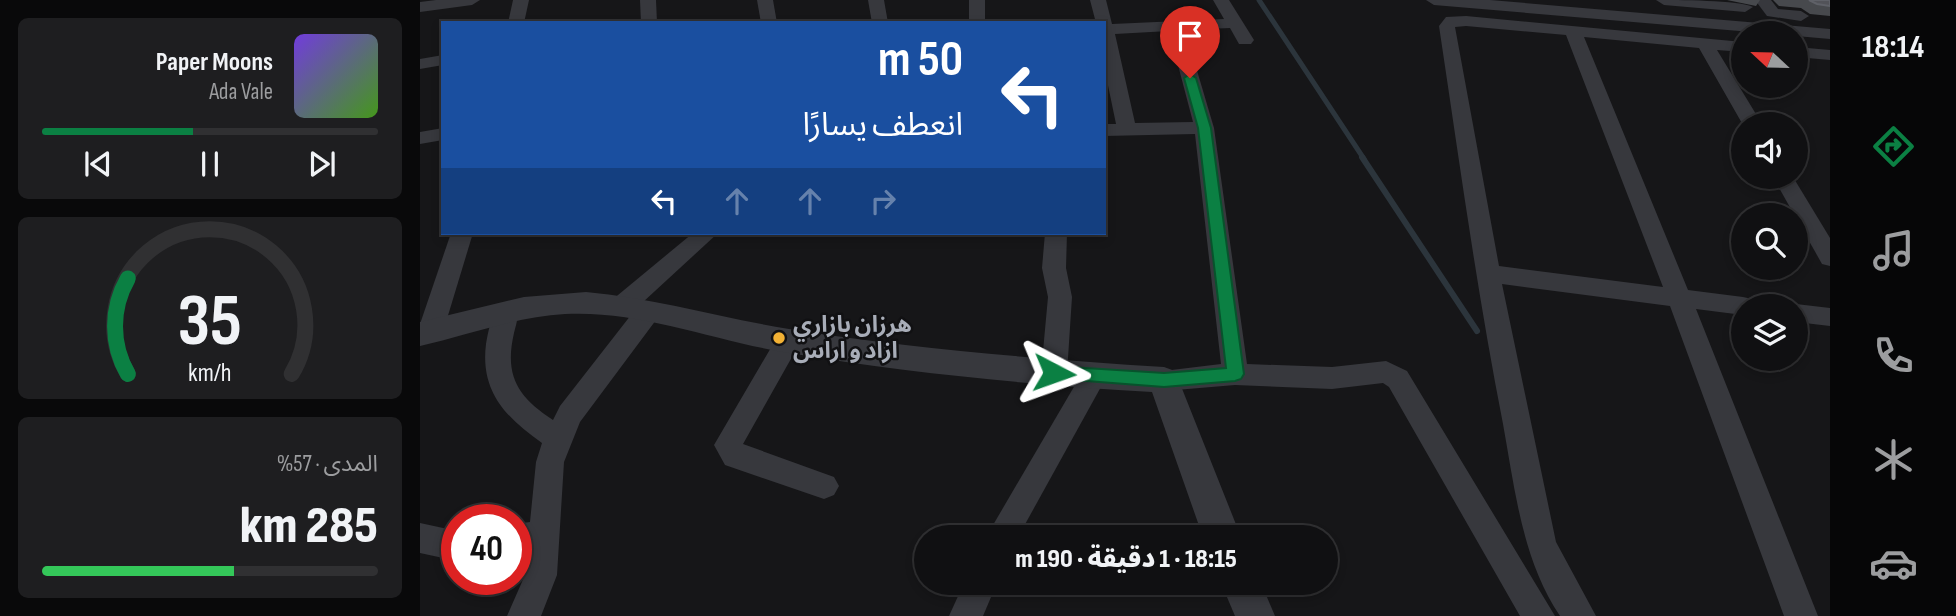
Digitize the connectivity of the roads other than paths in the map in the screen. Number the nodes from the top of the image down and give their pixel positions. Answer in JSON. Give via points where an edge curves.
{"nodes":[{"id":1,"x":472,"y":0,"type":"edge"},
{"id":2,"x":521,"y":0,"type":"edge"},
{"id":3,"x":648,"y":0,"type":"edge"},
{"id":4,"x":765,"y":0,"type":"edge"},
{"id":5,"x":876,"y":0,"type":"edge"},
{"id":6,"x":978,"y":0,"type":"edge"},
{"id":7,"x":1098,"y":0,"type":"edge"},
{"id":8,"x":1221,"y":0,"type":"edge"},
{"id":9,"x":1434,"y":0,"type":"edge"},
{"id":10,"x":1664,"y":0,"type":"edge"},
{"id":11,"x":1763,"y":0,"type":"edge"},
{"id":12,"x":1497,"y":2,"type":"edge"},
{"id":13,"x":1743,"y":4,"type":"edge"},
{"id":14,"x":420,"y":7,"type":"edge"},
{"id":15,"x":1830,"y":18,"type":"edge"},
{"id":16,"x":516,"y":21,"type":"edge"},
{"id":17,"x":649,"y":21,"type":"edge"},
{"id":18,"x":769,"y":21,"type":"edge"},
{"id":19,"x":880,"y":21,"type":"edge"},
{"id":20,"x":976,"y":21,"type":"edge"},
{"id":21,"x":1104,"y":21,"type":"edge"},
{"id":22,"x":1755,"y":21,"type":"edge"},
{"id":23,"x":1235,"y":23,"type":"junction"},
{"id":24,"x":1731,"y":24,"type":"edge"},
{"id":25,"x":1106,"y":26,"type":"edge"},
{"id":26,"x":1176,"y":27,"type":"junction"},
{"id":27,"x":1106,"y":31,"type":"edge"},
{"id":28,"x":1573,"y":31,"type":"junction"},
{"id":29,"x":1808,"y":32,"type":"edge"},
{"id":30,"x":1830,"y":34,"type":"edge"},
{"id":31,"x":1245,"y":40,"type":"dead end"},
{"id":32,"x":1705,"y":44,"type":"junction"},
{"id":33,"x":1731,"y":46,"type":"edge"},
{"id":34,"x":1808,"y":53,"type":"edge"},
{"id":35,"x":1830,"y":55,"type":"edge"},
{"id":36,"x":441,"y":60,"type":"edge"},
{"id":37,"x":420,"y":64,"type":"edge"},
{"id":38,"x":1745,"y":112,"type":"edge"},
{"id":39,"x":1204,"y":128,"type":"junction"},
{"id":40,"x":1127,"y":129,"type":"junction"},
{"id":41,"x":1106,"y":130,"type":"edge"},
{"id":42,"x":441,"y":134,"type":"edge"},
{"id":43,"x":420,"y":138,"type":"edge"},
{"id":44,"x":1792,"y":189,"type":"edge"},
{"id":45,"x":1822,"y":230,"type":"edge"},
{"id":46,"x":461,"y":235,"type":"edge"},
{"id":47,"x":705,"y":235,"type":"edge"},
{"id":48,"x":1056,"y":235,"type":"edge"},
{"id":49,"x":1830,"y":257,"type":"edge"},
{"id":50,"x":1491,"y":274,"type":"junction"},
{"id":51,"x":1679,"y":298,"type":"junction"},
{"id":52,"x":1731,"y":304,"type":"edge"},
{"id":53,"x":634,"y":310,"type":"junction"},
{"id":54,"x":506,"y":314,"type":"junction"},
{"id":55,"x":1808,"y":314,"type":"edge"},
{"id":56,"x":1830,"y":317,"type":"edge"},
{"id":57,"x":425,"y":333,"type":"edge"},
{"id":58,"x":788,"y":341,"type":"junction"},
{"id":59,"x":1054,"y":373,"type":"junction"},
{"id":60,"x":1235,"y":374,"type":"junction"},
{"id":61,"x":1094,"y":376,"type":"junction"},
{"id":62,"x":1164,"y":380,"type":"junction"},
{"id":63,"x":558,"y":438,"type":"junction"},
{"id":64,"x":824,"y":486,"type":"dead end"},
{"id":65,"x":1008,"y":525,"type":"edge"},
{"id":66,"x":1218,"y":525,"type":"edge"},
{"id":67,"x":532,"y":530,"type":"edge"},
{"id":68,"x":420,"y":538,"type":"edge"},
{"id":69,"x":441,"y":543,"type":"edge"},
{"id":70,"x":532,"y":544,"type":"edge"},
{"id":71,"x":976,"y":595,"type":"edge"},
{"id":72,"x":1246,"y":595,"type":"edge"},
{"id":73,"x":527,"y":616,"type":"edge"},
{"id":74,"x":966,"y":616,"type":"edge"},
{"id":75,"x":1255,"y":616,"type":"edge"},
{"id":76,"x":1538,"y":616,"type":"edge"},
{"id":77,"x":1579,"y":616,"type":"edge"},
{"id":78,"x":1801,"y":616,"type":"edge"}],
"edges":[{"from":1,"to":14,"type":"street"},
{"from":2,"to":16,"type":"street"},
{"from":3,"to":17,"type":"street"},
{"from":4,"to":18,"type":"street"},
{"from":5,"to":19,"type":"street"},
{"from":6,"to":20,"type":"street"},
{"from":7,"to":21,"type":"street"},
{"from":8,"to":23,"type":"street"},
{"from":9,"to":12,"type":"street"},
{"from":10,"to":13,"type":"street"},
{"from":11,"to":15,"type":"street","via":[[1773,13]]},
{"from":12,"to":24,"type":"street"},
{"from":13,"to":22,"type":"street"},
{"from":23,"to":26,"type":"street"},
{"from":23,"to":31,"type":"street"},
{"from":25,"to":26,"type":"street"},
{"from":26,"to":39,"type":"street"},
{"from":27,"to":40,"type":"street"},
{"from":28,"to":32,"type":"street"},
{"from":28,"to":50,"type":"street","via":[[1466,21],[1452,21],[1447,26]]},
{"from":28,"to":51,"type":"street"},
{"from":29,"to":30,"type":"street"},
{"from":32,"to":33,"type":"street"},
{"from":32,"to":38,"type":"street"},
{"from":34,"to":35,"type":"street"},
{"from":36,"to":37,"type":"street"},
{"from":39,"to":40,"type":"street"},
{"from":39,"to":60,"type":"street"},
{"from":40,"to":41,"type":"street"},
{"from":42,"to":43,"type":"street"},
{"from":44,"to":45,"type":"street"},
{"from":45,"to":49,"type":"street"},
{"from":46,"to":57,"type":"street"},
{"from":47,"to":53,"type":"street"},
{"from":48,"to":59,"type":"street","via":[[1054,268],[1060,297]]},
{"from":50,"to":51,"type":"street"},
{"from":50,"to":77,"type":"street","via":[[1504,364],[1541,544]]},
{"from":51,"to":52,"type":"street"},
{"from":51,"to":78,"type":"street"},
{"from":53,"to":54,"type":"street","via":[[585,303]]},
{"from":53,"to":58,"type":"street"},
{"from":53,"to":63,"type":"street"},
{"from":54,"to":57,"type":"street"},
{"from":54,"to":63,"type":"street","via":[[495,366],[503,391],[525,417]]},
{"from":55,"to":56,"type":"street"},
{"from":58,"to":59,"type":"street"},
{"from":58,"to":64,"type":"street","via":[[728,445],[735,456]]},
{"from":59,"to":61,"type":"street"},
{"from":60,"to":62,"type":"street"},
{"from":60,"to":76,"type":"street","via":[[1332,378],[1386,372],[1398,379]]},
{"from":61,"to":62,"type":"street"},
{"from":61,"to":65,"type":"street"},
{"from":62,"to":66,"type":"street"},
{"from":63,"to":67,"type":"street"},
{"from":68,"to":69,"type":"street"},
{"from":70,"to":73,"type":"street","via":[[541,575]]},
{"from":71,"to":74,"type":"street"},
{"from":72,"to":75,"type":"street"}]}
